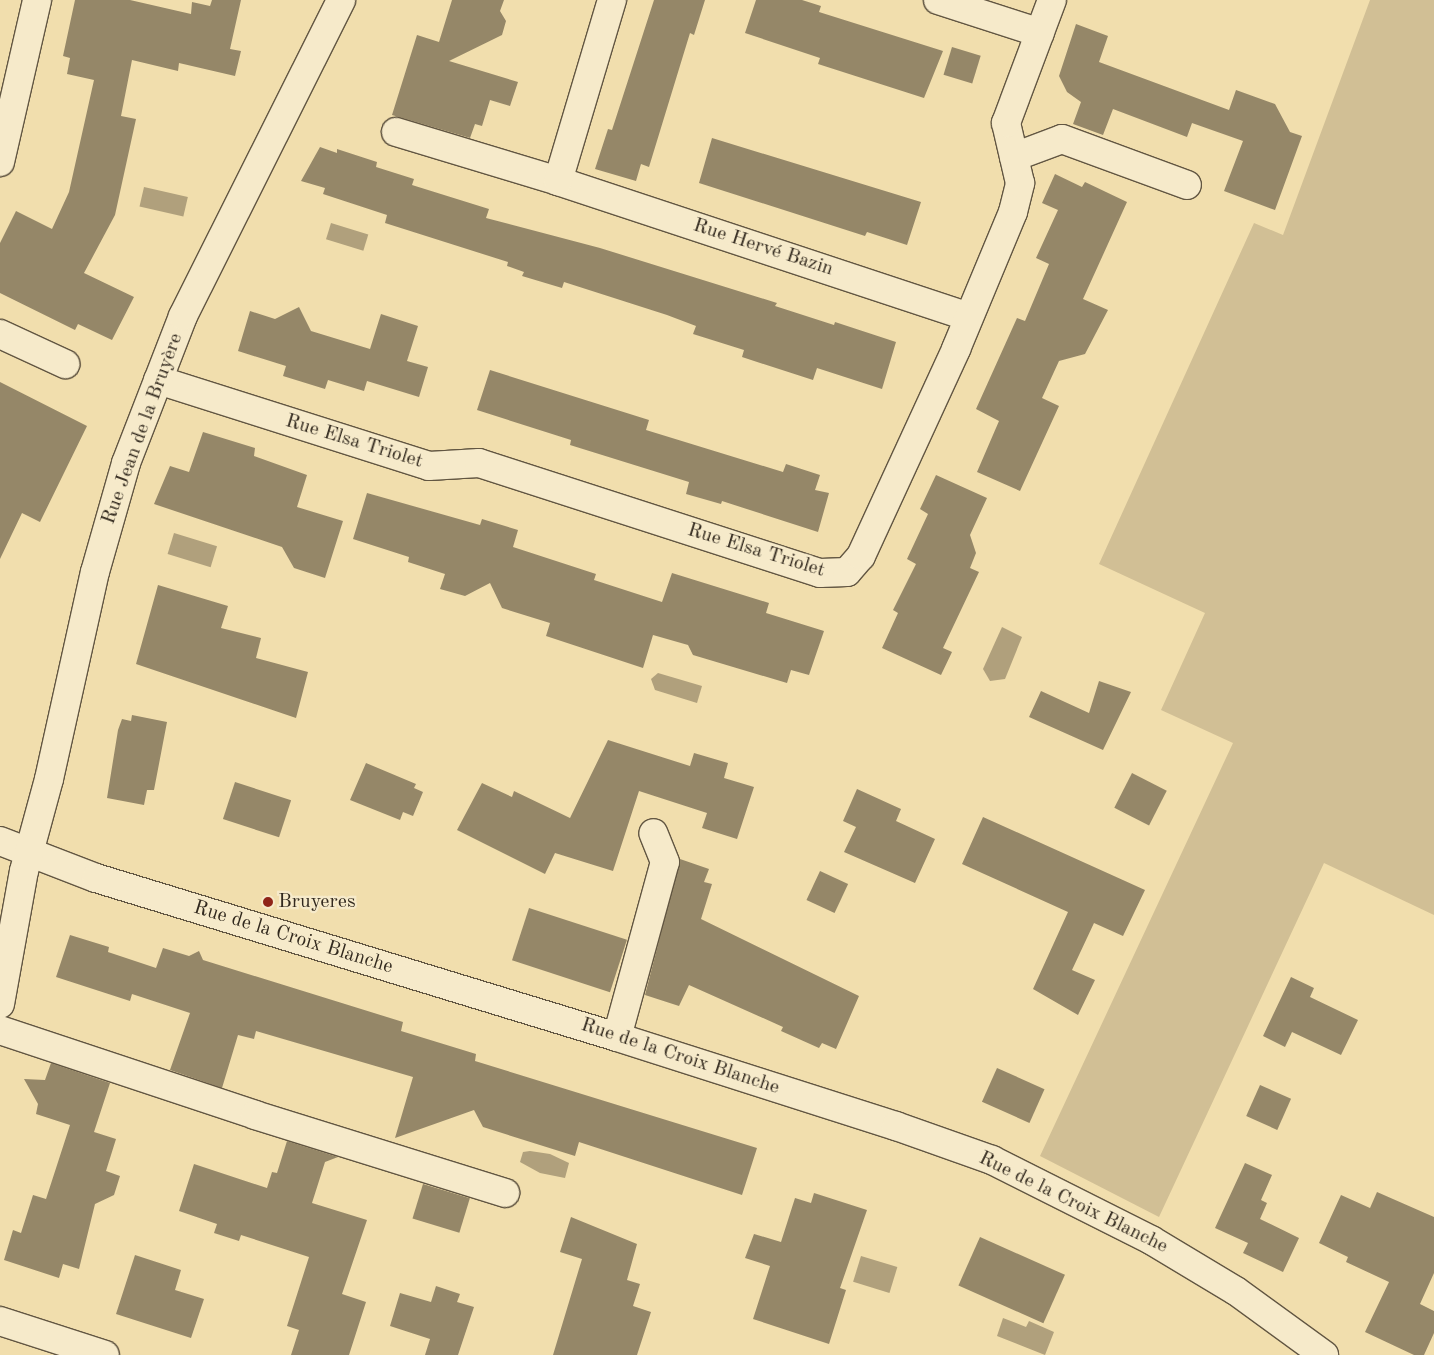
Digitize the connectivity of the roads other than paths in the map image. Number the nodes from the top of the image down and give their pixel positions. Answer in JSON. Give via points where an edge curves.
{"nodes":[{"id":1,"x":37,"y":0,"type":"edge"},
{"id":2,"x":341,"y":0,"type":"edge"},
{"id":3,"x":612,"y":0,"type":"edge"},
{"id":4,"x":938,"y":0,"type":"edge"},
{"id":5,"x":1052,"y":0,"type":"edge"},
{"id":6,"x":1040,"y":33,"type":"junction"},
{"id":7,"x":396,"y":132,"type":"dead end"},
{"id":8,"x":1014,"y":157,"type":"junction"},
{"id":9,"x":0,"y":162,"type":"edge"},
{"id":10,"x":558,"y":181,"type":"junction"},
{"id":11,"x":1187,"y":186,"type":"dead end"},
{"id":12,"x":968,"y":316,"type":"junction"},
{"id":13,"x":0,"y":334,"type":"edge"},
{"id":14,"x":65,"y":364,"type":"dead end"},
{"id":15,"x":158,"y":380,"type":"junction"},
{"id":16,"x":653,"y":834,"type":"dead end"},
{"id":17,"x":0,"y":841,"type":"edge"},
{"id":18,"x":30,"y":855,"type":"junction"},
{"id":19,"x":0,"y":1004,"type":"edge"},
{"id":20,"x":0,"y":1030,"type":"edge"},
{"id":21,"x":617,"y":1036,"type":"junction"},
{"id":22,"x":505,"y":1193,"type":"dead end"},
{"id":23,"x":0,"y":1321,"type":"edge"},
{"id":24,"x":105,"y":1355,"type":"edge"},
{"id":25,"x":1324,"y":1355,"type":"edge"}],
"edges":[{"from":1,"to":9,"type":"street"},
{"from":2,"to":15,"type":"street","name":"Rue Jean de la Bruyère","via":[[183,316]]},
{"from":3,"to":10,"type":"street"},
{"from":4,"to":6,"type":"street"},
{"from":5,"to":6,"type":"street","name":"Rue Elsa Triolet"},
{"from":6,"to":8,"type":"street","name":"Rue Elsa Triolet","via":[[1006,123]]},
{"from":7,"to":10,"type":"street","name":"Rue Hervé Bazin"},
{"from":8,"to":11,"type":"street","via":[[1062,138]]},
{"from":8,"to":12,"type":"street","name":"Rue Elsa Triolet","via":[[1020,183],[1017,198]]},
{"from":10,"to":12,"type":"street","name":"Rue Hervé Bazin"},
{"from":12,"to":15,"type":"street","name":"Rue Elsa Triolet","via":[[862,556],[855,566],[835,575],[717,542],[663,520],[479,462],[429,466]]},
{"from":13,"to":14,"type":"street"},
{"from":15,"to":18,"type":"street","name":"Rue Jean de la Bruyère","via":[[110,517]]},
{"from":16,"to":21,"type":"street","via":[[665,862]]},
{"from":17,"to":18,"type":"street","name":"Rue de la Croix Blanche"},
{"from":18,"to":19,"type":"street","name":"Rue Jean de la Bruyère","via":[[14,919]]},
{"from":18,"to":21,"type":"street","name":"Rue de la Croix Blanche"},
{"from":20,"to":22,"type":"street","via":[[255,1115]]},
{"from":21,"to":25,"type":"street","name":"Rue de la Croix Blanche","via":[[896,1126],[1010,1168],[1151,1240],[1236,1291]]},
{"from":23,"to":24,"type":"street"}]}
